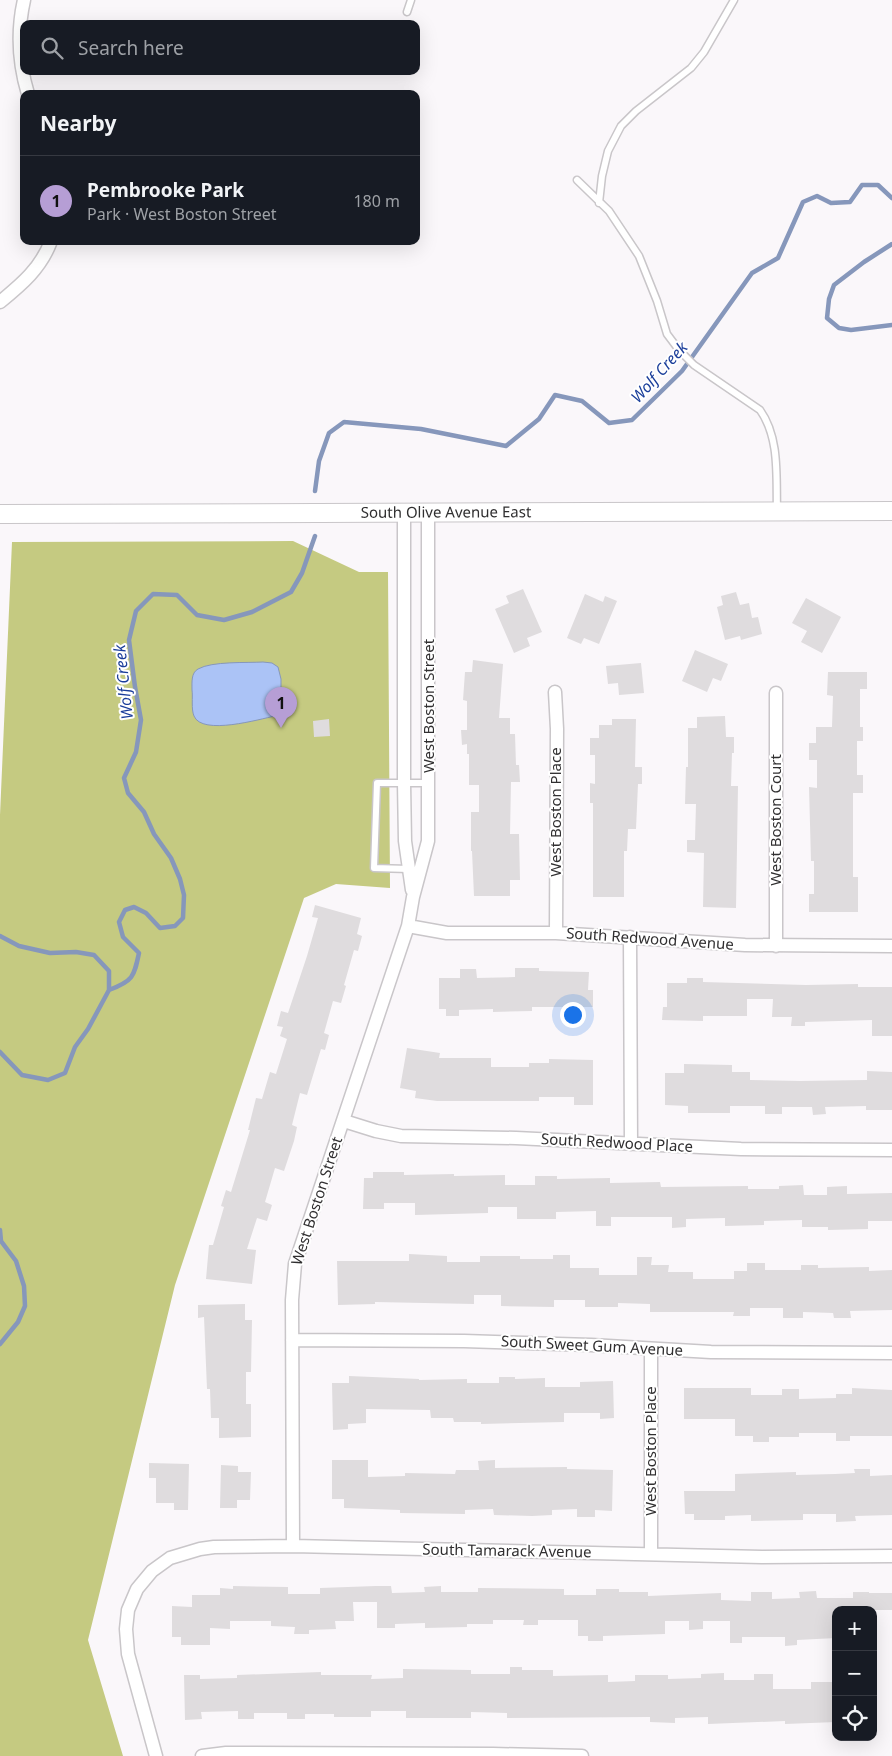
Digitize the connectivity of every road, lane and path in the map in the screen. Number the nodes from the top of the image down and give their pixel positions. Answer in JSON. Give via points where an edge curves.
{"nodes":[{"id":1,"x":24,"y":0,"type":"edge"},
{"id":2,"x":411,"y":0,"type":"edge"},
{"id":3,"x":734,"y":0,"type":"edge"},
{"id":4,"x":407,"y":12,"type":"dead end"},
{"id":5,"x":22,"y":20,"type":"edge"},
{"id":6,"x":20,"y":34,"type":"edge"},
{"id":7,"x":20,"y":50,"type":"edge"},
{"id":8,"x":23,"y":75,"type":"edge"},
{"id":9,"x":27,"y":90,"type":"edge"},
{"id":10,"x":577,"y":180,"type":"dead end"},
{"id":11,"x":599,"y":203,"type":"junction"},
{"id":12,"x":49,"y":245,"type":"edge"},
{"id":13,"x":0,"y":302,"type":"edge"},
{"id":14,"x":777,"y":511,"type":"junction"},
{"id":15,"x":892,"y":511,"type":"edge"},
{"id":16,"x":404,"y":512,"type":"junction"},
{"id":17,"x":428,"y":512,"type":"junction"},
{"id":18,"x":0,"y":514,"type":"edge"},
{"id":19,"x":555,"y":692,"type":"dead end"},
{"id":20,"x":776,"y":693,"type":"dead end"},
{"id":21,"x":404,"y":783,"type":"junction"},
{"id":22,"x":429,"y":783,"type":"junction"},
{"id":23,"x":415,"y":870,"type":"junction"},
{"id":24,"x":408,"y":926,"type":"junction"},
{"id":25,"x":556,"y":933,"type":"junction"},
{"id":26,"x":630,"y":937,"type":"junction"},
{"id":27,"x":776,"y":946,"type":"junction"},
{"id":28,"x":892,"y":946,"type":"edge"},
{"id":29,"x":344,"y":1121,"type":"junction"},
{"id":30,"x":631,"y":1144,"type":"junction"},
{"id":31,"x":892,"y":1150,"type":"edge"},
{"id":32,"x":292,"y":1340,"type":"junction"},
{"id":33,"x":651,"y":1349,"type":"junction"},
{"id":34,"x":892,"y":1353,"type":"edge"},
{"id":35,"x":293,"y":1546,"type":"junction"},
{"id":36,"x":651,"y":1554,"type":"junction"},
{"id":37,"x":892,"y":1556,"type":"edge"},
{"id":38,"x":156,"y":1756,"type":"edge"},
{"id":39,"x":202,"y":1756,"type":"edge"},
{"id":40,"x":582,"y":1756,"type":"edge"}],
"edges":[{"from":1,"to":5,"type":"street"},
{"from":2,"to":4,"type":"lane"},
{"from":3,"to":11,"type":"lane","via":[[691,68],[636,110],[621,126],[608,151]]},
{"from":6,"to":7,"type":"street"},
{"from":8,"to":9,"type":"street"},
{"from":10,"to":11,"type":"lane"},
{"from":11,"to":14,"type":"lane","via":[[609,211],[639,256],[667,334],[679,350],[694,365],[760,410],[765,417],[773,439]]},
{"from":12,"to":13,"type":"street","via":[[29,278]]},
{"from":14,"to":15,"type":"street","name":"South Olive Avenue East"},
{"from":14,"to":17,"type":"street","name":"South Olive Avenue East"},
{"from":16,"to":17,"type":"street","name":"South Olive Avenue East"},
{"from":16,"to":18,"type":"street","name":"South Olive Avenue East"},
{"from":16,"to":21,"type":"street","name":"West Boston Street"},
{"from":17,"to":22,"type":"street","name":"West Boston Street"},
{"from":19,"to":25,"type":"street","name":"West Boston Place"},
{"from":20,"to":27,"type":"street","name":"West Boston Court"},
{"from":21,"to":22,"type":"lane"},
{"from":21,"to":23,"type":"street","name":"West Boston Street","via":[[406,841]]},
{"from":21,"to":23,"type":"lane","via":[[377,783],[374,868]]},
{"from":22,"to":23,"type":"street","name":"West Boston Street","via":[[428,841]]},
{"from":23,"to":24,"type":"street","name":"West Boston Street"},
{"from":24,"to":25,"type":"street","name":"South Redwood Avenue","via":[[447,933]]},
{"from":24,"to":29,"type":"street","name":"West Boston Street"},
{"from":25,"to":26,"type":"street","name":"South Redwood Avenue"},
{"from":26,"to":27,"type":"street","name":"South Redwood Avenue"},
{"from":26,"to":30,"type":"street"},
{"from":27,"to":28,"type":"street","name":"South Redwood Avenue"},
{"from":29,"to":30,"type":"street","name":"South Redwood Place","via":[[401,1136]]},
{"from":29,"to":32,"type":"street","name":"West Boston Street","via":[[295,1264]]},
{"from":30,"to":31,"type":"street","name":"South Redwood Place"},
{"from":32,"to":33,"type":"street","name":"South Sweet Gum Avenue","via":[[504,1342]]},
{"from":32,"to":35,"type":"street","name":"West Boston Street"},
{"from":33,"to":34,"type":"street","name":"South Sweet Gum Avenue"},
{"from":33,"to":36,"type":"street","name":"West Boston Place"},
{"from":35,"to":36,"type":"street","name":"South Tamarack Avenue"},
{"from":35,"to":38,"type":"street","name":"South Tamarack Avenue","via":[[200,1548],[170,1558],[137,1589],[128,1610],[128,1654]]},
{"from":36,"to":37,"type":"street","name":"South Tamarack Avenue"},
{"from":39,"to":40,"type":"street","via":[[264,1753]]}]}
